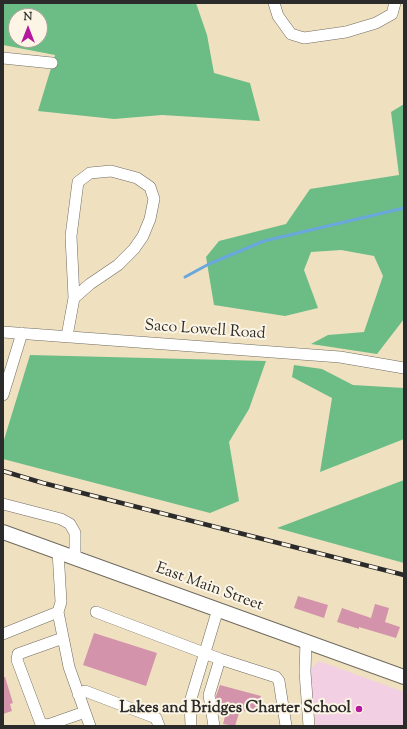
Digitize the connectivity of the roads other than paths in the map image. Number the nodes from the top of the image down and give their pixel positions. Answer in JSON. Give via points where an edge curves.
{"nodes":[{"id":1,"x":274,"y":3,"type":"edge"},
{"id":2,"x":394,"y":3,"type":"edge"},
{"id":3,"x":3,"y":58,"type":"edge"},
{"id":4,"x":52,"y":62,"type":"dead end"},
{"id":5,"x":74,"y":298,"type":"junction"},
{"id":6,"x":3,"y":332,"type":"edge"},
{"id":7,"x":22,"y":333,"type":"junction"},
{"id":8,"x":67,"y":336,"type":"junction"},
{"id":9,"x":404,"y":368,"type":"edge"},
{"id":10,"x":3,"y":395,"type":"edge"},
{"id":11,"x":3,"y":504,"type":"edge"},
{"id":12,"x":3,"y":532,"type":"edge"},
{"id":13,"x":58,"y":551,"type":"junction"},
{"id":14,"x":76,"y":557,"type":"junction"},
{"id":15,"x":218,"y":609,"type":"junction"},
{"id":16,"x":58,"y":612,"type":"junction"},
{"id":17,"x":96,"y":612,"type":"dead end"},
{"id":18,"x":3,"y":634,"type":"edge"},
{"id":19,"x":63,"y":638,"type":"junction"},
{"id":20,"x":306,"y":641,"type":"junction"},
{"id":21,"x":203,"y":652,"type":"junction"},
{"id":22,"x":220,"y":658,"type":"junction"},
{"id":23,"x":404,"y":677,"type":"edge"},
{"id":24,"x":78,"y":694,"type":"junction"},
{"id":25,"x":85,"y":712,"type":"junction"},
{"id":26,"x":90,"y":726,"type":"edge"},
{"id":27,"x":159,"y":726,"type":"edge"},
{"id":28,"x":191,"y":726,"type":"edge"},
{"id":29,"x":214,"y":726,"type":"edge"},
{"id":30,"x":286,"y":726,"type":"edge"},
{"id":31,"x":309,"y":726,"type":"edge"}],
"edges":[{"from":1,"to":2,"type":"street","via":[[278,16],[292,34],[304,38],[346,32],[376,23],[392,14]]},
{"from":3,"to":4,"type":"street"},
{"from":5,"to":5,"type":"street","via":[[71,236],[78,182],[90,173],[111,171],[137,178],[150,187],[154,199],[143,236],[118,264]]},
{"from":5,"to":8,"type":"street"},
{"from":6,"to":7,"type":"street","name":"Saco Lowell Road"},
{"from":7,"to":8,"type":"street","name":"Saco Lowell Road"},
{"from":7,"to":10,"type":"street"},
{"from":8,"to":9,"type":"street","name":"Saco Lowell Road","via":[[340,357]]},
{"from":11,"to":14,"type":"street","via":[[61,519],[70,524],[75,533]]},
{"from":12,"to":13,"type":"main road","name":"East Main Street"},
{"from":13,"to":14,"type":"main road","name":"East Main Street"},
{"from":13,"to":16,"type":"street","via":[[61,602]]},
{"from":14,"to":15,"type":"main road","name":"East Main Street"},
{"from":15,"to":20,"type":"main road","name":"East Main Street"},
{"from":15,"to":21,"type":"street"},
{"from":16,"to":18,"type":"street"},
{"from":16,"to":19,"type":"street"},
{"from":17,"to":21,"type":"street"},
{"from":19,"to":24,"type":"street"},
{"from":19,"to":25,"type":"street","via":[[18,654],[17,660],[41,724],[48,725]]},
{"from":20,"to":23,"type":"main road","name":"East Main Street"},
{"from":20,"to":31,"type":"street","via":[[305,672]]},
{"from":21,"to":22,"type":"street"},
{"from":21,"to":28,"type":"street","via":[[190,702]]},
{"from":22,"to":29,"type":"street","via":[[209,695]]},
{"from":22,"to":30,"type":"street","via":[[276,676]]},
{"from":24,"to":25,"type":"street"},
{"from":24,"to":27,"type":"street","via":[[85,691],[156,718]]},
{"from":25,"to":26,"type":"street"}]}
